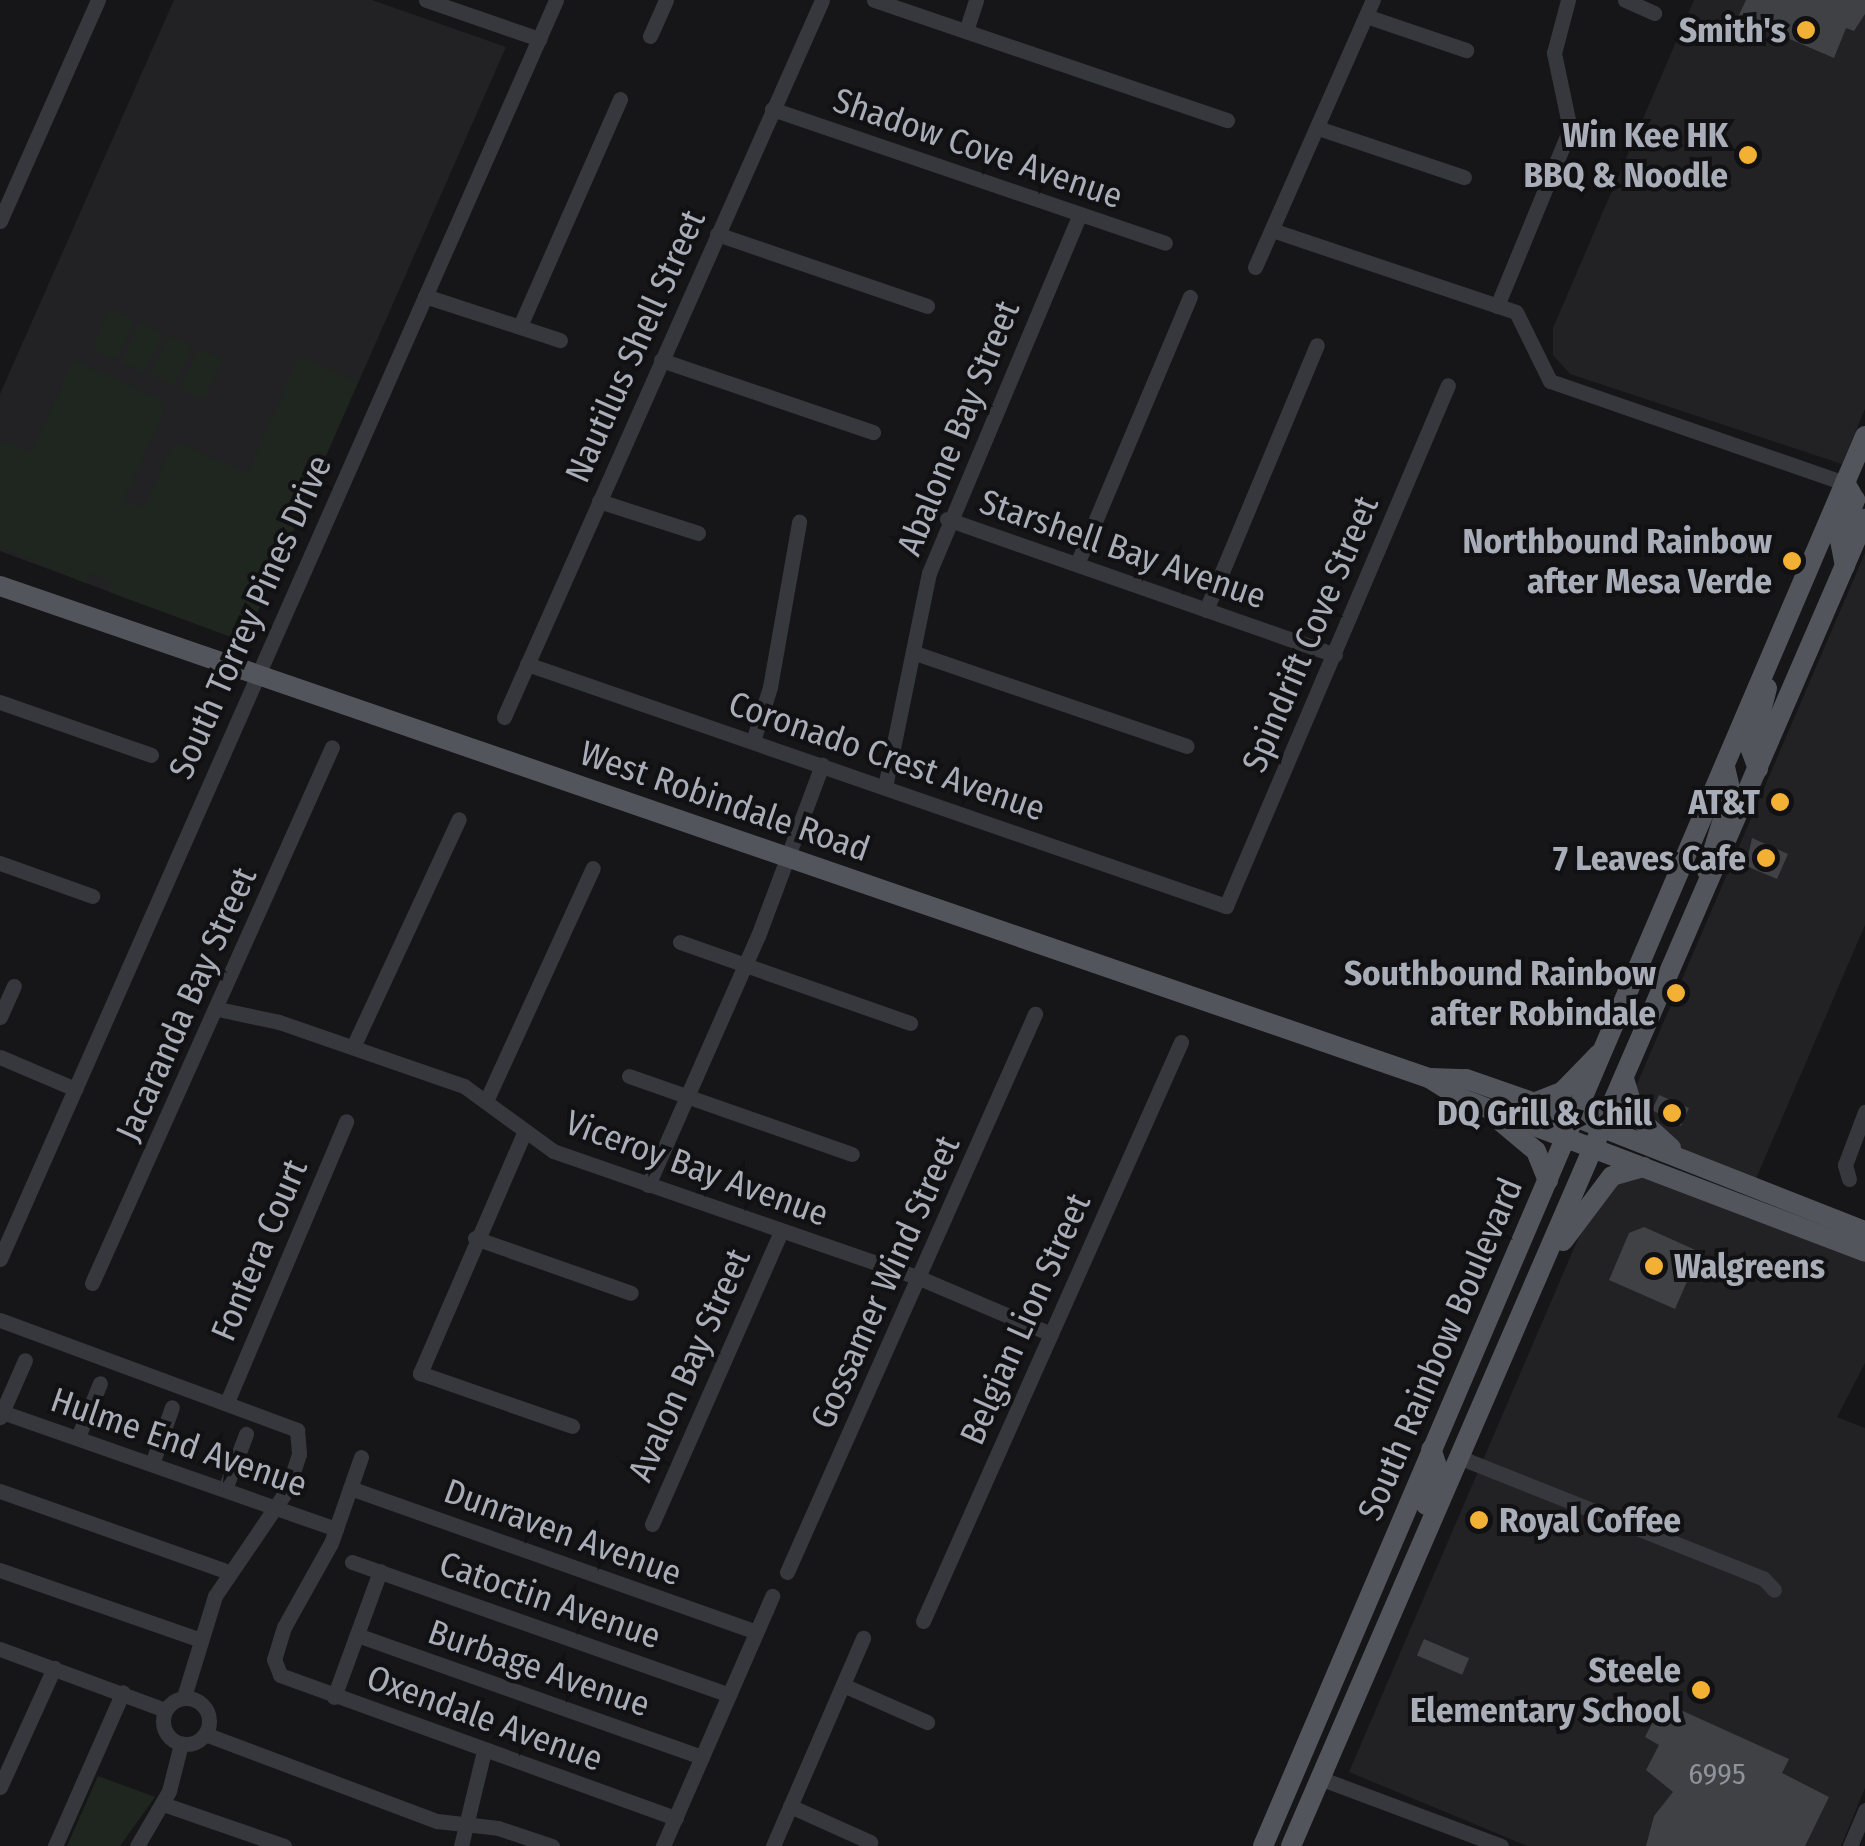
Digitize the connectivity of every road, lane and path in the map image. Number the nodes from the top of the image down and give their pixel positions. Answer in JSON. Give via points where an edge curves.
{"nodes":[{"id":1,"x":98,"y":0,"type":"edge"},
{"id":2,"x":426,"y":0,"type":"edge"},
{"id":3,"x":556,"y":0,"type":"edge"},
{"id":4,"x":666,"y":0,"type":"edge"},
{"id":5,"x":822,"y":0,"type":"edge"},
{"id":6,"x":874,"y":0,"type":"edge"},
{"id":7,"x":976,"y":0,"type":"edge"},
{"id":8,"x":1568,"y":0,"type":"edge"},
{"id":9,"x":1625,"y":0,"type":"edge"},
{"id":10,"x":1370,"y":8,"type":"edge"},
{"id":11,"x":1654,"y":13,"type":"dead end"},
{"id":12,"x":966,"y":31,"type":"junction"},
{"id":13,"x":650,"y":36,"type":"dead end"},
{"id":14,"x":539,"y":39,"type":"junction"},
{"id":15,"x":1466,"y":50,"type":"dead end"},
{"id":16,"x":620,"y":100,"type":"dead end"},
{"id":17,"x":772,"y":109,"type":"junction"},
{"id":18,"x":1227,"y":120,"type":"dead end"},
{"id":19,"x":1318,"y":128,"type":"junction"},
{"id":20,"x":1464,"y":176,"type":"dead end"},
{"id":21,"x":1080,"y":214,"type":"junction"},
{"id":22,"x":0,"y":221,"type":"edge"},
{"id":23,"x":1272,"y":230,"type":"junction"},
{"id":24,"x":717,"y":234,"type":"junction"},
{"id":25,"x":1165,"y":243,"type":"dead end"},
{"id":26,"x":1255,"y":267,"type":"dead end"},
{"id":27,"x":425,"y":296,"type":"junction"},
{"id":28,"x":1190,"y":297,"type":"dead end"},
{"id":29,"x":927,"y":306,"type":"dead end"},
{"id":30,"x":1497,"y":306,"type":"junction"},
{"id":31,"x":520,"y":326,"type":"junction"},
{"id":32,"x":560,"y":340,"type":"dead end"},
{"id":33,"x":1316,"y":345,"type":"dead end"},
{"id":34,"x":662,"y":360,"type":"junction"},
{"id":35,"x":1448,"y":386,"type":"dead end"},
{"id":36,"x":873,"y":432,"type":"dead end"},
{"id":37,"x":1865,"y":436,"type":"edge"},
{"id":38,"x":1845,"y":482,"type":"junction"},
{"id":39,"x":599,"y":500,"type":"junction"},
{"id":40,"x":947,"y":519,"type":"junction"},
{"id":41,"x":1865,"y":519,"type":"edge"},
{"id":42,"x":799,"y":522,"type":"dead end"},
{"id":43,"x":698,"y":534,"type":"dead end"},
{"id":44,"x":1076,"y":564,"type":"junction"},
{"id":45,"x":1845,"y":566,"type":"junction"},
{"id":46,"x":0,"y":586,"type":"edge"},
{"id":47,"x":1206,"y":610,"type":"junction"},
{"id":48,"x":915,"y":653,"type":"junction"},
{"id":49,"x":1335,"y":655,"type":"junction"},
{"id":50,"x":527,"y":664,"type":"junction"},
{"id":51,"x":1769,"y":666,"type":"junction"},
{"id":52,"x":256,"y":677,"type":"junction"},
{"id":53,"x":0,"y":702,"type":"edge"},
{"id":54,"x":504,"y":717,"type":"dead end"},
{"id":55,"x":752,"y":741,"type":"junction"},
{"id":56,"x":1186,"y":746,"type":"dead end"},
{"id":57,"x":332,"y":748,"type":"dead end"},
{"id":58,"x":151,"y":755,"type":"dead end"},
{"id":59,"x":822,"y":765,"type":"junction"},
{"id":60,"x":1725,"y":768,"type":"junction"},
{"id":61,"x":1758,"y":769,"type":"junction"},
{"id":62,"x":884,"y":787,"type":"junction"},
{"id":63,"x":459,"y":819,"type":"dead end"},
{"id":64,"x":790,"y":857,"type":"junction"},
{"id":65,"x":0,"y":864,"type":"edge"},
{"id":66,"x":593,"y":868,"type":"dead end"},
{"id":67,"x":1706,"y":893,"type":"junction"},
{"id":68,"x":92,"y":896,"type":"dead end"},
{"id":69,"x":1226,"y":906,"type":"joint"},
{"id":70,"x":680,"y":942,"type":"dead end"},
{"id":71,"x":744,"y":965,"type":"junction"},
{"id":72,"x":14,"y":986,"type":"dead end"},
{"id":73,"x":218,"y":1010,"type":"junction"},
{"id":74,"x":1036,"y":1014,"type":"dead end"},
{"id":75,"x":0,"y":1017,"type":"edge"},
{"id":76,"x":910,"y":1023,"type":"dead end"},
{"id":77,"x":1181,"y":1042,"type":"dead end"},
{"id":78,"x":353,"y":1047,"type":"junction"},
{"id":79,"x":1605,"y":1050,"type":"junction"},
{"id":80,"x":0,"y":1057,"type":"edge"},
{"id":81,"x":630,"y":1076,"type":"dead end"},
{"id":82,"x":1429,"y":1078,"type":"junction"},
{"id":83,"x":1625,"y":1082,"type":"junction"},
{"id":84,"x":76,"y":1089,"type":"junction"},
{"id":85,"x":688,"y":1098,"type":"junction"},
{"id":86,"x":487,"y":1099,"type":"junction"},
{"id":87,"x":1463,"y":1099,"type":"junction"},
{"id":88,"x":1533,"y":1103,"type":"junction"},
{"id":89,"x":1865,"y":1112,"type":"edge"},
{"id":90,"x":346,"y":1121,"type":"dead end"},
{"id":91,"x":1571,"y":1127,"type":"junction"},
{"id":92,"x":524,"y":1132,"type":"junction"},
{"id":93,"x":1600,"y":1138,"type":"junction"},
{"id":94,"x":852,"y":1154,"type":"dead end"},
{"id":95,"x":1688,"y":1162,"type":"junction"},
{"id":96,"x":1644,"y":1166,"type":"junction"},
{"id":97,"x":1849,"y":1179,"type":"dead end"},
{"id":98,"x":1548,"y":1181,"type":"junction"},
{"id":99,"x":648,"y":1185,"type":"junction"},
{"id":100,"x":1766,"y":1213,"type":"junction"},
{"id":101,"x":1836,"y":1220,"type":"junction"},
{"id":102,"x":781,"y":1230,"type":"junction"},
{"id":103,"x":1865,"y":1230,"type":"edge"},
{"id":104,"x":475,"y":1238,"type":"junction"},
{"id":105,"x":1865,"y":1252,"type":"edge"},
{"id":106,"x":0,"y":1259,"type":"edge"},
{"id":107,"x":1540,"y":1270,"type":"junction"},
{"id":108,"x":922,"y":1279,"type":"junction"},
{"id":109,"x":92,"y":1283,"type":"dead end"},
{"id":110,"x":631,"y":1294,"type":"dead end"},
{"id":111,"x":0,"y":1320,"type":"edge"},
{"id":112,"x":1051,"y":1334,"type":"junction"},
{"id":113,"x":1470,"y":1359,"type":"junction"},
{"id":114,"x":24,"y":1360,"type":"dead end"},
{"id":115,"x":100,"y":1383,"type":"dead end"},
{"id":116,"x":227,"y":1402,"type":"junction"},
{"id":117,"x":172,"y":1407,"type":"dead end"},
{"id":118,"x":1,"y":1414,"type":"edge"},
{"id":119,"x":572,"y":1426,"type":"dead end"},
{"id":120,"x":246,"y":1434,"type":"dead end"},
{"id":121,"x":78,"y":1436,"type":"junction"},
{"id":122,"x":1431,"y":1449,"type":"junction"},
{"id":123,"x":361,"y":1457,"type":"dead end"},
{"id":124,"x":1461,"y":1458,"type":"junction"},
{"id":125,"x":152,"y":1464,"type":"junction"},
{"id":126,"x":350,"y":1488,"type":"junction"},
{"id":127,"x":225,"y":1489,"type":"junction"},
{"id":128,"x":0,"y":1491,"type":"edge"},
{"id":129,"x":278,"y":1508,"type":"junction"},
{"id":130,"x":652,"y":1524,"type":"dead end"},
{"id":131,"x":336,"y":1529,"type":"junction"},
{"id":132,"x":1425,"y":1541,"type":"junction"},
{"id":133,"x":352,"y":1562,"type":"dead end"},
{"id":134,"x":0,"y":1570,"type":"edge"},
{"id":135,"x":228,"y":1572,"type":"junction"},
{"id":136,"x":380,"y":1572,"type":"junction"},
{"id":137,"x":787,"y":1572,"type":"dead end"},
{"id":138,"x":1774,"y":1590,"type":"dead end"},
{"id":139,"x":772,"y":1596,"type":"dead end"},
{"id":140,"x":923,"y":1621,"type":"dead end"},
{"id":141,"x":756,"y":1632,"type":"junction"},
{"id":142,"x":357,"y":1635,"type":"junction"},
{"id":143,"x":862,"y":1638,"type":"dead end"},
{"id":144,"x":198,"y":1639,"type":"junction"},
{"id":145,"x":0,"y":1648,"type":"edge"},
{"id":146,"x":54,"y":1668,"type":"junction"},
{"id":147,"x":843,"y":1685,"type":"junction"},
{"id":148,"x":124,"y":1692,"type":"junction"},
{"id":149,"x":730,"y":1695,"type":"junction"},
{"id":150,"x":184,"y":1697,"type":"junction"},
{"id":151,"x":334,"y":1697,"type":"junction"},
{"id":152,"x":1326,"y":1698,"type":"junction"},
{"id":153,"x":165,"y":1710,"type":"junction"},
{"id":154,"x":927,"y":1722,"type":"dead end"},
{"id":155,"x":205,"y":1734,"type":"junction"},
{"id":156,"x":181,"y":1744,"type":"junction"},
{"id":157,"x":484,"y":1751,"type":"junction"},
{"id":158,"x":702,"y":1757,"type":"junction"},
{"id":159,"x":1322,"y":1779,"type":"junction"},
{"id":160,"x":0,"y":1787,"type":"edge"},
{"id":161,"x":1286,"y":1791,"type":"junction"},
{"id":162,"x":163,"y":1804,"type":"junction"},
{"id":163,"x":790,"y":1806,"type":"junction"},
{"id":164,"x":1865,"y":1810,"type":"edge"},
{"id":165,"x":676,"y":1818,"type":"junction"},
{"id":166,"x":463,"y":1824,"type":"junction"},
{"id":167,"x":870,"y":1842,"type":"dead end"},
{"id":168,"x":55,"y":1846,"type":"edge"},
{"id":169,"x":137,"y":1846,"type":"edge"},
{"id":170,"x":284,"y":1846,"type":"edge"},
{"id":171,"x":461,"y":1846,"type":"edge"},
{"id":172,"x":552,"y":1846,"type":"edge"},
{"id":173,"x":664,"y":1846,"type":"edge"},
{"id":174,"x":774,"y":1846,"type":"edge"},
{"id":175,"x":1263,"y":1846,"type":"edge"},
{"id":176,"x":1287,"y":1846,"type":"edge"},
{"id":177,"x":1502,"y":1846,"type":"edge"},
{"id":178,"x":1850,"y":1846,"type":"edge"}],
"edges":[{"from":1,"to":22,"type":"street"},
{"from":2,"to":14,"type":"street"},
{"from":3,"to":14,"type":"street","name":"South Torrey Pines Drive"},
{"from":4,"to":13,"type":"street"},
{"from":5,"to":17,"type":"street","name":"Nautilus Shell Street","via":[[800,64]]},
{"from":6,"to":12,"type":"street"},
{"from":7,"to":12,"type":"street"},
{"from":8,"to":30,"type":"street","via":[[1554,53],[1570,129]]},
{"from":9,"to":11,"type":"street"},
{"from":10,"to":15,"type":"street"},
{"from":10,"to":19,"type":"street"},
{"from":12,"to":18,"type":"street"},
{"from":14,"to":27,"type":"street","name":"South Torrey Pines Drive"},
{"from":16,"to":31,"type":"street"},
{"from":17,"to":21,"type":"street","name":"Shadow Cove Avenue"},
{"from":17,"to":24,"type":"street","name":"Nautilus Shell Street"},
{"from":19,"to":20,"type":"street"},
{"from":19,"to":23,"type":"street"},
{"from":21,"to":25,"type":"street","name":"Shadow Cove Avenue"},
{"from":21,"to":40,"type":"street","name":"Abalone Bay Street"},
{"from":23,"to":26,"type":"street"},
{"from":23,"to":30,"type":"street"},
{"from":24,"to":29,"type":"street"},
{"from":24,"to":34,"type":"street","name":"Nautilus Shell Street"},
{"from":27,"to":31,"type":"street"},
{"from":27,"to":52,"type":"street","name":"South Torrey Pines Drive"},
{"from":28,"to":44,"type":"street"},
{"from":30,"to":38,"type":"street","via":[[1516,312],[1532,332],[1537,367],[1550,381]]},
{"from":31,"to":32,"type":"street"},
{"from":33,"to":47,"type":"street"},
{"from":34,"to":36,"type":"street"},
{"from":34,"to":39,"type":"street","name":"Nautilus Shell Street"},
{"from":35,"to":49,"type":"street","name":"Spindrift Cove Street"},
{"from":37,"to":38,"type":"main road","name":"South Rainbow Boulevard"},
{"from":38,"to":45,"type":"main road","via":[[1855,500],[1840,540]]},
{"from":38,"to":51,"type":"main road","name":"South Rainbow Boulevard"},
{"from":39,"to":43,"type":"street"},
{"from":39,"to":50,"type":"street","name":"Nautilus Shell Street"},
{"from":40,"to":44,"type":"street","name":"Starshell Bay Avenue"},
{"from":40,"to":48,"type":"street","name":"Abalone Bay Street"},
{"from":41,"to":45,"type":"main road","name":"South Rainbow Boulevard"},
{"from":42,"to":55,"type":"street","via":[[770,687]]},
{"from":44,"to":47,"type":"street","name":"Starshell Bay Avenue"},
{"from":45,"to":61,"type":"main road","name":"South Rainbow Boulevard"},
{"from":46,"to":52,"type":"main road","name":"West Robindale Road"},
{"from":47,"to":49,"type":"street","name":"Starshell Bay Avenue"},
{"from":48,"to":56,"type":"street"},
{"from":48,"to":62,"type":"street","name":"Abalone Bay Street"},
{"from":49,"to":69,"type":"street","name":"Spindrift Cove Street"},
{"from":50,"to":54,"type":"street","name":"Nautilus Shell Street"},
{"from":50,"to":55,"type":"street","name":"Coronado Crest Avenue"},
{"from":51,"to":60,"type":"main road","name":"South Rainbow Boulevard"},
{"from":51,"to":61,"type":"main road","via":[[1751,750]]},
{"from":52,"to":64,"type":"main road","name":"West Robindale Road"},
{"from":52,"to":84,"type":"street","name":"South Torrey Pines Drive"},
{"from":53,"to":58,"type":"street"},
{"from":55,"to":59,"type":"street","name":"Coronado Crest Avenue"},
{"from":57,"to":73,"type":"street","name":"Jacaranda Bay Street"},
{"from":59,"to":62,"type":"street","name":"Coronado Crest Avenue"},
{"from":59,"to":64,"type":"street"},
{"from":60,"to":67,"type":"main road","via":[[1731,793],[1708,854]]},
{"from":60,"to":79,"type":"main road","name":"South Rainbow Boulevard"},
{"from":61,"to":67,"type":"main road","name":"South Rainbow Boulevard"},
{"from":62,"to":69,"type":"street","name":"Coronado Crest Avenue"},
{"from":63,"to":78,"type":"street"},
{"from":64,"to":71,"type":"street"},
{"from":64,"to":82,"type":"main road","name":"West Robindale Road"},
{"from":65,"to":68,"type":"street"},
{"from":66,"to":86,"type":"street"},
{"from":67,"to":83,"type":"main road","name":"South Rainbow Boulevard"},
{"from":70,"to":71,"type":"street"},
{"from":71,"to":76,"type":"street"},
{"from":71,"to":85,"type":"street"},
{"from":72,"to":75,"type":"street"},
{"from":73,"to":78,"type":"street","name":"Viceroy Bay Avenue"},
{"from":73,"to":109,"type":"street","name":"Jacaranda Bay Street"},
{"from":74,"to":108,"type":"street","name":"Gossamer Wind Street"},
{"from":77,"to":112,"type":"street","name":"Belgian Lion Street"},
{"from":78,"to":86,"type":"street","name":"Viceroy Bay Avenue"},
{"from":79,"to":88,"type":"main road","via":[[1562,1092]]},
{"from":79,"to":91,"type":"main road","name":"South Rainbow Boulevard"},
{"from":80,"to":84,"type":"street"},
{"from":81,"to":85,"type":"street"},
{"from":82,"to":87,"type":"main road","name":"West Robindale Road"},
{"from":82,"to":88,"type":"main road","name":"West Robindale Road","via":[[1466,1079]]},
{"from":83,"to":93,"type":"main road","name":"South Rainbow Boulevard"},
{"from":83,"to":95,"type":"main road","via":[[1635,1115]]},
{"from":84,"to":106,"type":"street","name":"South Torrey Pines Drive"},
{"from":85,"to":94,"type":"street"},
{"from":85,"to":99,"type":"street"},
{"from":86,"to":92,"type":"street","name":"Viceroy Bay Avenue"},
{"from":87,"to":91,"type":"main road","name":"West Robindale Road"},
{"from":87,"to":98,"type":"main road","via":[[1527,1142]]},
{"from":88,"to":91,"type":"main road","name":"West Robindale Road"},
{"from":89,"to":97,"type":"street","via":[[1845,1164]]},
{"from":90,"to":116,"type":"street","name":"Fontera Court"},
{"from":91,"to":93,"type":"main road","name":"West Robindale Road"},
{"from":91,"to":98,"type":"main road","name":"South Rainbow Boulevard"},
{"from":92,"to":99,"type":"street","name":"Viceroy Bay Avenue"},
{"from":92,"to":104,"type":"street"},
{"from":93,"to":95,"type":"main road","name":"West Robindale Road"},
{"from":93,"to":96,"type":"main road","name":"West Robindale Road"},
{"from":93,"to":107,"type":"main road","name":"South Rainbow Boulevard"},
{"from":95,"to":101,"type":"main road","name":"West Robindale Road"},
{"from":96,"to":100,"type":"main road","name":"West Robindale Road"},
{"from":96,"to":107,"type":"main road","via":[[1612,1176]]},
{"from":98,"to":113,"type":"main road","name":"South Rainbow Boulevard"},
{"from":99,"to":102,"type":"street","name":"Viceroy Bay Avenue"},
{"from":100,"to":101,"type":"main road","via":[[1771,1206]]},
{"from":100,"to":105,"type":"main road","name":"West Robindale Road"},
{"from":101,"to":103,"type":"main road","name":"West Robindale Road"},
{"from":102,"to":108,"type":"street","name":"Viceroy Bay Avenue"},
{"from":102,"to":130,"type":"street","name":"Avalon Bay Street"},
{"from":104,"to":110,"type":"street"},
{"from":104,"to":119,"type":"street","via":[[420,1373]]},
{"from":107,"to":124,"type":"main road","name":"South Rainbow Boulevard"},
{"from":108,"to":112,"type":"street","name":"Viceroy Bay Avenue"},
{"from":108,"to":137,"type":"street","name":"Gossamer Wind Street"},
{"from":111,"to":116,"type":"street"},
{"from":112,"to":140,"type":"street","name":"Belgian Lion Street"},
{"from":113,"to":122,"type":"main road","name":"South Rainbow Boulevard"},
{"from":113,"to":124,"type":"main road","via":[[1472,1397],[1455,1442]]},
{"from":114,"to":118,"type":"street"},
{"from":115,"to":121,"type":"street"},
{"from":116,"to":129,"type":"street","via":[[299,1434]]},
{"from":117,"to":125,"type":"street"},
{"from":118,"to":121,"type":"street","name":"Hulme End Avenue"},
{"from":120,"to":127,"type":"street"},
{"from":121,"to":125,"type":"street","name":"Hulme End Avenue"},
{"from":122,"to":132,"type":"main road","via":[[1439,1472],[1424,1509]]},
{"from":122,"to":152,"type":"main road","name":"South Rainbow Boulevard"},
{"from":123,"to":126,"type":"street"},
{"from":124,"to":132,"type":"main road","name":"South Rainbow Boulevard"},
{"from":124,"to":138,"type":"street","via":[[1763,1578]]},
{"from":125,"to":127,"type":"street","name":"Hulme End Avenue"},
{"from":126,"to":131,"type":"street"},
{"from":126,"to":141,"type":"street","name":"Dunraven Avenue"},
{"from":127,"to":129,"type":"street","name":"Hulme End Avenue"},
{"from":128,"to":135,"type":"street"},
{"from":129,"to":131,"type":"street","name":"Hulme End Avenue"},
{"from":129,"to":135,"type":"street"},
{"from":131,"to":151,"type":"street","name":"Oxendale Avenue","via":[[294,1600],[276,1649],[277,1671]]},
{"from":132,"to":159,"type":"main road","name":"South Rainbow Boulevard"},
{"from":133,"to":136,"type":"street","name":"Catoctin Avenue"},
{"from":134,"to":144,"type":"street"},
{"from":135,"to":144,"type":"street"},
{"from":136,"to":142,"type":"street"},
{"from":136,"to":149,"type":"street","name":"Catoctin Avenue"},
{"from":139,"to":141,"type":"street"},
{"from":141,"to":149,"type":"street"},
{"from":142,"to":151,"type":"street"},
{"from":142,"to":158,"type":"street","name":"Burbage Avenue"},
{"from":143,"to":147,"type":"street"},
{"from":144,"to":150,"type":"street"},
{"from":145,"to":146,"type":"street"},
{"from":146,"to":148,"type":"street"},
{"from":146,"to":160,"type":"street"},
{"from":147,"to":154,"type":"street"},
{"from":147,"to":163,"type":"street"},
{"from":148,"to":153,"type":"street"},
{"from":148,"to":168,"type":"street"},
{"from":149,"to":158,"type":"street"},
{"from":150,"to":153,"type":"street"},
{"from":150,"to":155,"type":"street","via":[[208,1713]]},
{"from":151,"to":157,"type":"street","name":"Oxendale Avenue"},
{"from":152,"to":159,"type":"main road","via":[[1329,1727],[1316,1760]]},
{"from":152,"to":161,"type":"main road","name":"South Rainbow Boulevard"},
{"from":153,"to":156,"type":"street","via":[[164,1731]]},
{"from":155,"to":156,"type":"street"},
{"from":155,"to":166,"type":"street","via":[[437,1822]]},
{"from":156,"to":162,"type":"street"},
{"from":157,"to":165,"type":"street","name":"Oxendale Avenue"},
{"from":157,"to":166,"type":"street"},
{"from":158,"to":165,"type":"street"},
{"from":159,"to":176,"type":"main road","name":"South Rainbow Boulevard"},
{"from":159,"to":177,"type":"street"},
{"from":161,"to":175,"type":"main road","name":"South Rainbow Boulevard"},
{"from":161,"to":176,"type":"main road","via":[[1296,1802]]},
{"from":162,"to":169,"type":"street"},
{"from":162,"to":170,"type":"street"},
{"from":163,"to":167,"type":"street"},
{"from":163,"to":174,"type":"street"},
{"from":164,"to":178,"type":"street"},
{"from":165,"to":173,"type":"street"},
{"from":166,"to":171,"type":"street"},
{"from":166,"to":172,"type":"street"}]}
